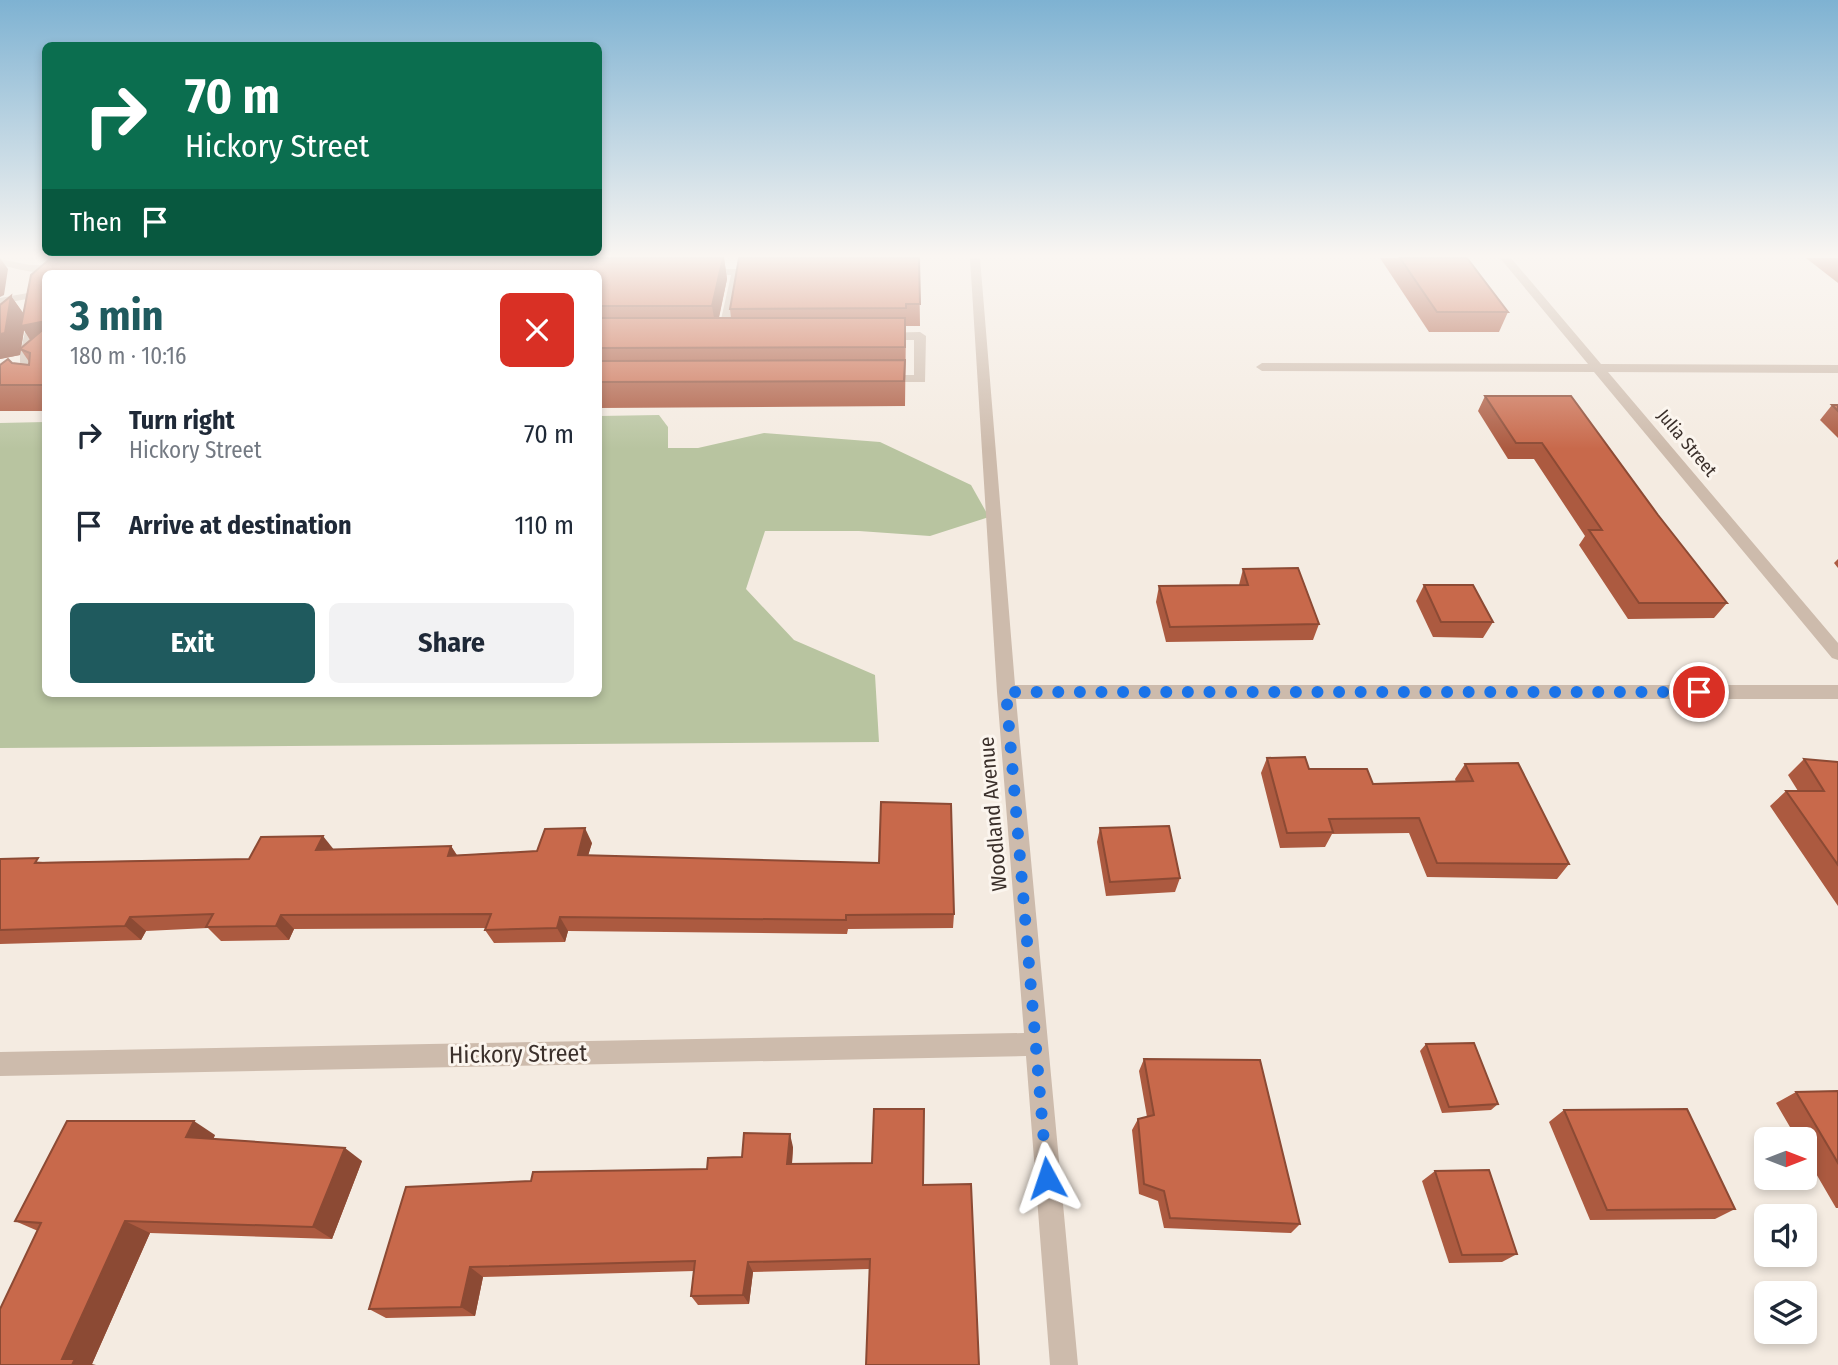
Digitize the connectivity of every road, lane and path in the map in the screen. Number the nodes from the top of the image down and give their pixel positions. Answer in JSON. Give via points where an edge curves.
{"nodes":[{"id":1,"x":34,"y":322,"type":"edge"},
{"id":2,"x":726,"y":322,"type":"edge"},
{"id":3,"x":980,"y":322,"type":"edge"},
{"id":4,"x":1559,"y":322,"type":"edge"},
{"id":5,"x":868,"y":336,"type":"edge"},
{"id":6,"x":723,"y":337,"type":"edge"},
{"id":7,"x":29,"y":338,"type":"junction"},
{"id":8,"x":42,"y":338,"type":"edge"},
{"id":9,"x":1262,"y":367,"type":"dead end"},
{"id":10,"x":1599,"y":368,"type":"junction"},
{"id":11,"x":1838,"y":369,"type":"edge"},
{"id":12,"x":864,"y":379,"type":"edge"},
{"id":13,"x":42,"y":384,"type":"edge"},
{"id":14,"x":1838,"y":654,"type":"edge"},
{"id":15,"x":1006,"y":692,"type":"junction"},
{"id":16,"x":1838,"y":692,"type":"edge"},
{"id":17,"x":1036,"y":1044,"type":"junction"},
{"id":18,"x":0,"y":1064,"type":"edge"},
{"id":19,"x":1064,"y":1365,"type":"edge"}],
"edges":[{"from":1,"to":7,"type":"street"},
{"from":2,"to":6,"type":"street"},
{"from":3,"to":15,"type":"street","name":"Woodland Avenue"},
{"from":4,"to":10,"type":"street","name":"Julia Street"},
{"from":5,"to":12,"type":"street","via":[[920,336],[920,379]]},
{"from":7,"to":8,"type":"street"},
{"from":7,"to":13,"type":"street","via":[[26,373]]},
{"from":9,"to":10,"type":"street"},
{"from":10,"to":11,"type":"street"},
{"from":10,"to":14,"type":"street","name":"Julia Street"},
{"from":15,"to":16,"type":"street"},
{"from":15,"to":17,"type":"street","name":"Woodland Avenue"},
{"from":17,"to":18,"type":"street","name":"Hickory Street"},
{"from":17,"to":19,"type":"street","name":"Woodland Avenue"}]}
